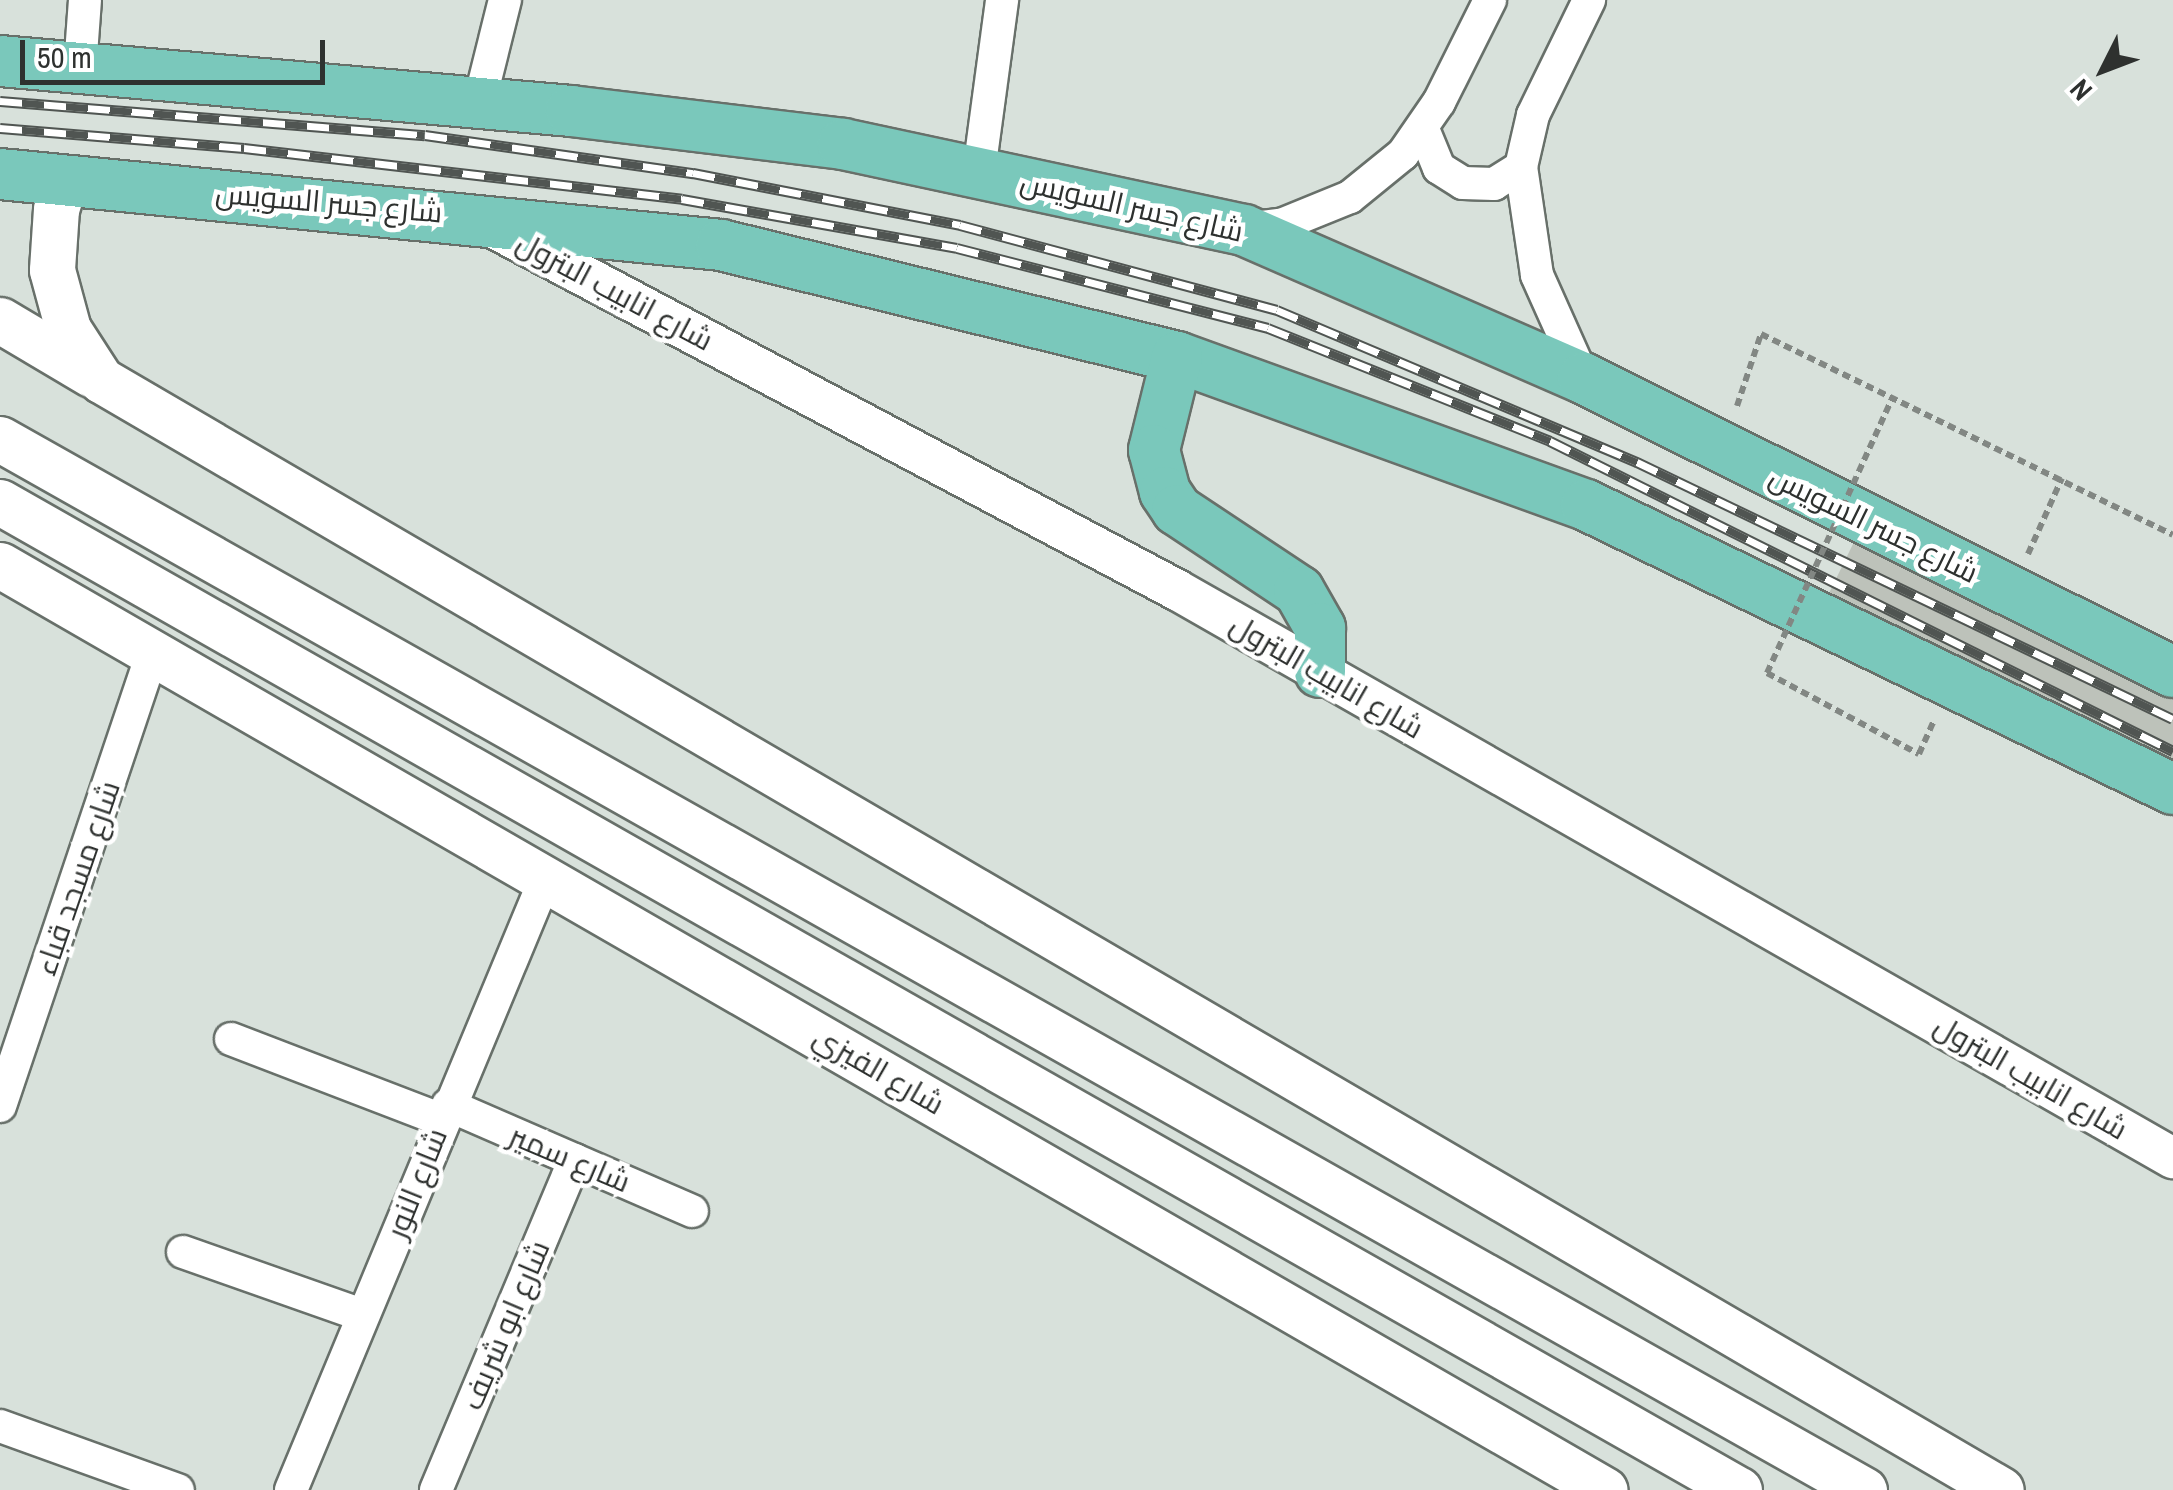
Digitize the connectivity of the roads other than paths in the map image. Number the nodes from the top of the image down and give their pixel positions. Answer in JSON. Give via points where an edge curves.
{"nodes":[{"id":1,"x":85,"y":0,"type":"edge"},
{"id":2,"x":505,"y":0,"type":"edge"},
{"id":3,"x":1002,"y":0,"type":"edge"},
{"id":4,"x":1490,"y":0,"type":"edge"},
{"id":5,"x":1589,"y":0,"type":"edge"},
{"id":6,"x":0,"y":61,"type":"edge"},
{"id":7,"x":80,"y":68,"type":"junction"},
{"id":8,"x":479,"y":104,"type":"junction"},
{"id":9,"x":1423,"y":129,"type":"junction"},
{"id":10,"x":1521,"y":167,"type":"junction"},
{"id":11,"x":979,"y":171,"type":"junction"},
{"id":12,"x":0,"y":174,"type":"edge"},
{"id":13,"x":65,"y":180,"type":"junction"},
{"id":14,"x":470,"y":215,"type":"junction"},
{"id":15,"x":1244,"y":230,"type":"junction"},
{"id":16,"x":0,"y":320,"type":"edge"},
{"id":17,"x":1177,"y":358,"type":"junction"},
{"id":18,"x":1583,"y":378,"type":"junction"},
{"id":19,"x":102,"y":380,"type":"junction"},
{"id":20,"x":18,"y":449,"type":"edge"},
{"id":21,"x":0,"y":502,"type":"edge"},
{"id":22,"x":0,"y":565,"type":"edge"},
{"id":23,"x":154,"y":650,"type":"junction"},
{"id":24,"x":1320,"y":672,"type":"junction"},
{"id":25,"x":2173,"y":672,"type":"edge"},
{"id":26,"x":2173,"y":789,"type":"edge"},
{"id":27,"x":546,"y":877,"type":"junction"},
{"id":28,"x":231,"y":1040,"type":"dead end"},
{"id":29,"x":0,"y":1106,"type":"edge"},
{"id":30,"x":445,"y":1112,"type":"junction"},
{"id":31,"x":2173,"y":1158,"type":"edge"},
{"id":32,"x":575,"y":1160,"type":"junction"},
{"id":33,"x":692,"y":1211,"type":"dead end"},
{"id":34,"x":183,"y":1252,"type":"dead end"},
{"id":35,"x":362,"y":1315,"type":"junction"},
{"id":36,"x":0,"y":1426,"type":"edge"},
{"id":37,"x":178,"y":1490,"type":"edge"},
{"id":38,"x":291,"y":1490,"type":"edge"},
{"id":39,"x":436,"y":1490,"type":"edge"},
{"id":40,"x":1605,"y":1490,"type":"edge"},
{"id":41,"x":1739,"y":1490,"type":"edge"},
{"id":42,"x":1864,"y":1490,"type":"edge"},
{"id":43,"x":2001,"y":1490,"type":"edge"}],
"edges":[{"from":1,"to":7,"type":"street"},
{"from":2,"to":8,"type":"street"},
{"from":3,"to":11,"type":"street"},
{"from":4,"to":9,"type":"street"},
{"from":5,"to":10,"type":"street","via":[[1534,115]]},
{"from":6,"to":7,"type":"main road","name":"شارع جسر السويس"},
{"from":7,"to":8,"type":"main road","name":"شارع جسر السويس"},
{"from":8,"to":11,"type":"main road","name":"شارع جسر السويس","via":[[843,144]]},
{"from":9,"to":10,"type":"street","via":[[1438,168],[1464,183],[1494,184]]},
{"from":9,"to":15,"type":"street","via":[[1350,197],[1281,224]]},
{"from":10,"to":18,"type":"street","via":[[1537,275]]},
{"from":11,"to":15,"type":"main road","name":"شارع جسر السويس"},
{"from":12,"to":13,"type":"main road","name":"شارع جسر السويس"},
{"from":13,"to":14,"type":"main road","name":"شارع جسر السويس"},
{"from":13,"to":19,"type":"main road","via":[[52,270],[68,328]]},
{"from":14,"to":17,"type":"main road","name":"شارع جسر السويس","via":[[721,245]]},
{"from":14,"to":24,"type":"street","name":"شارع انابيب البترول","via":[[852,413]]},
{"from":15,"to":18,"type":"main road","name":"شارع جسر السويس"},
{"from":16,"to":19,"type":"main road"},
{"from":17,"to":24,"type":"main road","via":[[1154,450],[1165,492],[1178,510],[1299,590],[1320,628]]},
{"from":17,"to":26,"type":"main road","name":"شارع جسر السويس","via":[[1586,504]]},
{"from":18,"to":25,"type":"main road","name":"شارع جسر السويس"},
{"from":19,"to":43,"type":"main road"},
{"from":20,"to":42,"type":"main road"},
{"from":21,"to":41,"type":"main road"},
{"from":22,"to":23,"type":"main road","name":"شارع الفيزي"},
{"from":23,"to":27,"type":"main road","name":"شارع الفيزي"},
{"from":23,"to":29,"type":"street","name":"شارع مسجد قباء"},
{"from":24,"to":31,"type":"street","name":"شارع انابيب البترول"},
{"from":27,"to":30,"type":"street","name":"شارع النور"},
{"from":27,"to":40,"type":"main road","name":"شارع الفيزي"},
{"from":28,"to":30,"type":"street","name":"شارع سمير"},
{"from":30,"to":32,"type":"street","name":"شارع سمير"},
{"from":30,"to":35,"type":"street","name":"شارع النور"},
{"from":32,"to":33,"type":"street","name":"شارع سمير"},
{"from":32,"to":39,"type":"street","name":"شارع ابو شريف"},
{"from":34,"to":35,"type":"street"},
{"from":35,"to":38,"type":"street","name":"شارع النور"},
{"from":36,"to":37,"type":"street"}]}
